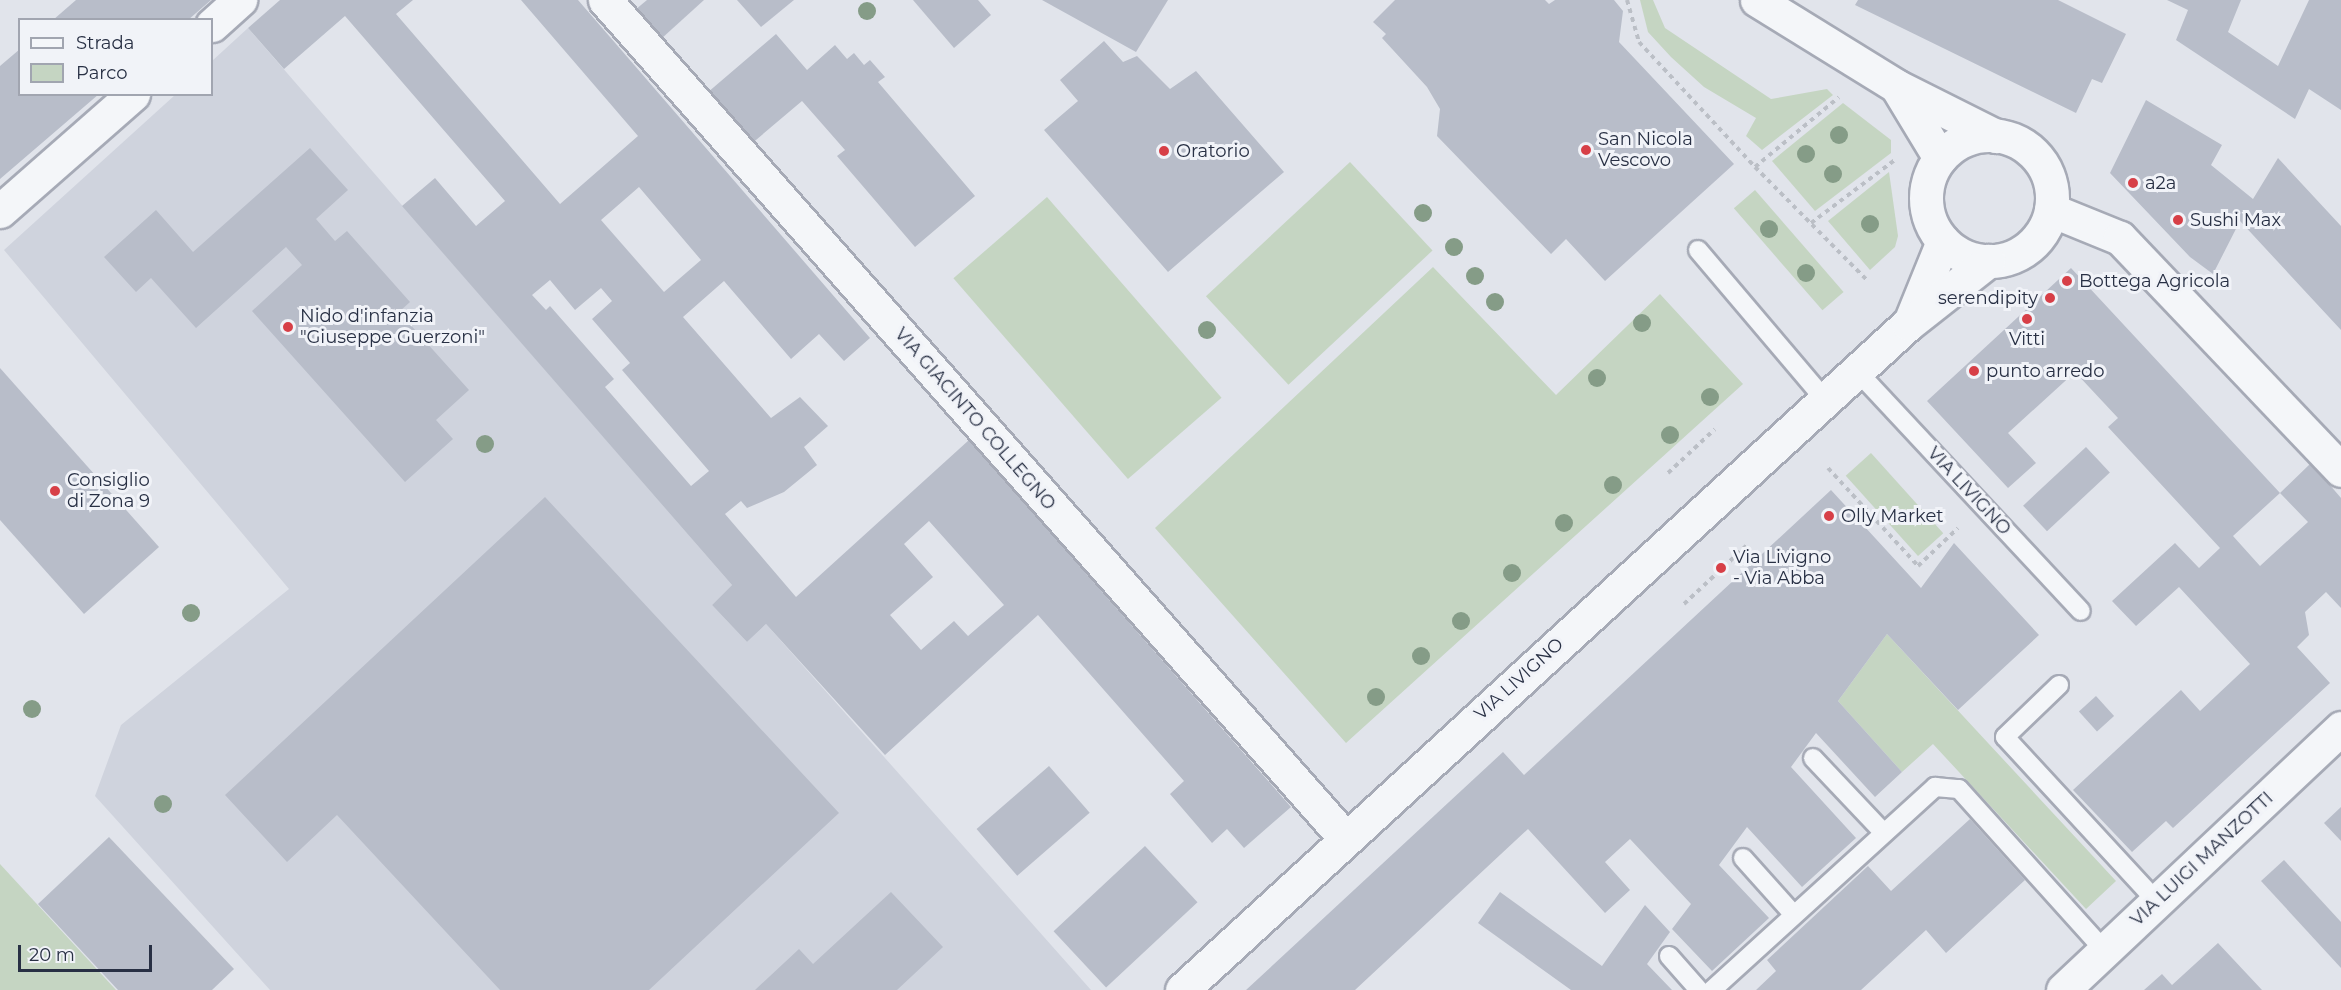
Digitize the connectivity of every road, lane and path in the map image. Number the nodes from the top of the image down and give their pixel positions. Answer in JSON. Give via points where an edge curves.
{"nodes":[{"id":1,"x":240,"y":0,"type":"edge"},
{"id":2,"x":605,"y":0,"type":"edge"},
{"id":3,"x":1627,"y":0,"type":"edge"},
{"id":4,"x":1757,"y":0,"type":"edge"},
{"id":5,"x":213,"y":25,"type":"edge"},
{"id":6,"x":1896,"y":86,"type":"junction"},
{"id":7,"x":1844,"y":93,"type":"dead end"},
{"id":8,"x":131,"y":96,"type":"edge"},
{"id":9,"x":1996,"y":136,"type":"junction"},
{"id":10,"x":1898,"y":158,"type":"dead end"},
{"id":11,"x":1940,"y":158,"type":"junction"},
{"id":12,"x":1755,"y":167,"type":"junction"},
{"id":13,"x":2050,"y":210,"type":"junction"},
{"id":14,"x":0,"y":211,"type":"edge"},
{"id":15,"x":1811,"y":224,"type":"junction"},
{"id":16,"x":1943,"y":241,"type":"junction"},
{"id":17,"x":1698,"y":250,"type":"dead end"},
{"id":18,"x":1988,"y":261,"type":"junction"},
{"id":19,"x":1868,"y":281,"type":"dead end"},
{"id":20,"x":1908,"y":324,"type":"junction"},
{"id":21,"x":1857,"y":371,"type":"junction"},
{"id":22,"x":1826,"y":400,"type":"junction"},
{"id":23,"x":1715,"y":429,"type":"dead end"},
{"id":24,"x":1828,"y":468,"type":"dead end"},
{"id":25,"x":2341,"y":470,"type":"edge"},
{"id":26,"x":1668,"y":473,"type":"dead end"},
{"id":27,"x":1950,"y":535,"type":"dead end"},
{"id":28,"x":1747,"y":545,"type":"dead end"},
{"id":29,"x":1684,"y":604,"type":"dead end"},
{"id":30,"x":2081,"y":611,"type":"dead end"},
{"id":31,"x":2059,"y":685,"type":"dead end"},
{"id":32,"x":2341,"y":728,"type":"edge"},
{"id":33,"x":1813,"y":758,"type":"dead end"},
{"id":34,"x":1884,"y":833,"type":"junction"},
{"id":35,"x":1345,"y":838,"type":"junction"},
{"id":36,"x":1743,"y":858,"type":"dead end"},
{"id":37,"x":2157,"y":902,"type":"junction"},
{"id":38,"x":1794,"y":915,"type":"junction"},
{"id":39,"x":2105,"y":951,"type":"junction"},
{"id":40,"x":1669,"y":956,"type":"dead end"},
{"id":41,"x":1182,"y":990,"type":"edge"},
{"id":42,"x":1699,"y":990,"type":"edge"},
{"id":43,"x":1712,"y":990,"type":"edge"},
{"id":44,"x":2063,"y":990,"type":"edge"}],
"edges":[{"from":1,"to":5,"type":"street"},
{"from":2,"to":35,"type":"street","name":"VIA GIACINTO COLLEGNO"},
{"from":3,"to":12,"type":"path","via":[[1639,42]]},
{"from":4,"to":6,"type":"street"},
{"from":6,"to":9,"type":"street"},
{"from":6,"to":11,"type":"street"},
{"from":7,"to":12,"type":"path"},
{"from":8,"to":14,"type":"street"},
{"from":9,"to":11,"type":"street","via":[[1965,140]]},
{"from":9,"to":13,"type":"street","via":[[2025,147],[2042,164],[2050,185]]},
{"from":10,"to":15,"type":"path"},
{"from":11,"to":16,"type":"street","via":[[1926,194],[1929,217]]},
{"from":12,"to":15,"type":"path"},
{"from":13,"to":18,"type":"street","via":[[2043,230],[2028,248]]},
{"from":13,"to":25,"type":"street","via":[[2120,238]]},
{"from":15,"to":19,"type":"path"},
{"from":16,"to":18,"type":"street","via":[[1964,255]]},
{"from":16,"to":20,"type":"street","name":"VIA LIVIGNO"},
{"from":17,"to":22,"type":"lane"},
{"from":18,"to":20,"type":"street","name":"VIA LIVIGNO"},
{"from":20,"to":21,"type":"street","name":"VIA LIVIGNO"},
{"from":21,"to":22,"type":"street","name":"VIA LIVIGNO"},
{"from":21,"to":30,"type":"lane","name":"VIA LIVIGNO"},
{"from":22,"to":35,"type":"street","name":"VIA LIVIGNO"},
{"from":23,"to":26,"type":"path"},
{"from":24,"to":27,"type":"path","via":[[1918,566]]},
{"from":28,"to":29,"type":"path"},
{"from":31,"to":37,"type":"lane","via":[[2005,737]]},
{"from":32,"to":37,"type":"street","name":"VIA LUIGI MANZOTTI"},
{"from":33,"to":34,"type":"lane"},
{"from":34,"to":38,"type":"lane"},
{"from":34,"to":39,"type":"lane","via":[[1935,787],[1959,789]]},
{"from":35,"to":41,"type":"street","name":"VIA LIVIGNO"},
{"from":36,"to":38,"type":"lane"},
{"from":37,"to":39,"type":"street","name":"VIA LUIGI MANZOTTI"},
{"from":38,"to":43,"type":"lane"},
{"from":39,"to":44,"type":"street","name":"VIA LUIGI MANZOTTI"},
{"from":40,"to":42,"type":"lane"}]}
